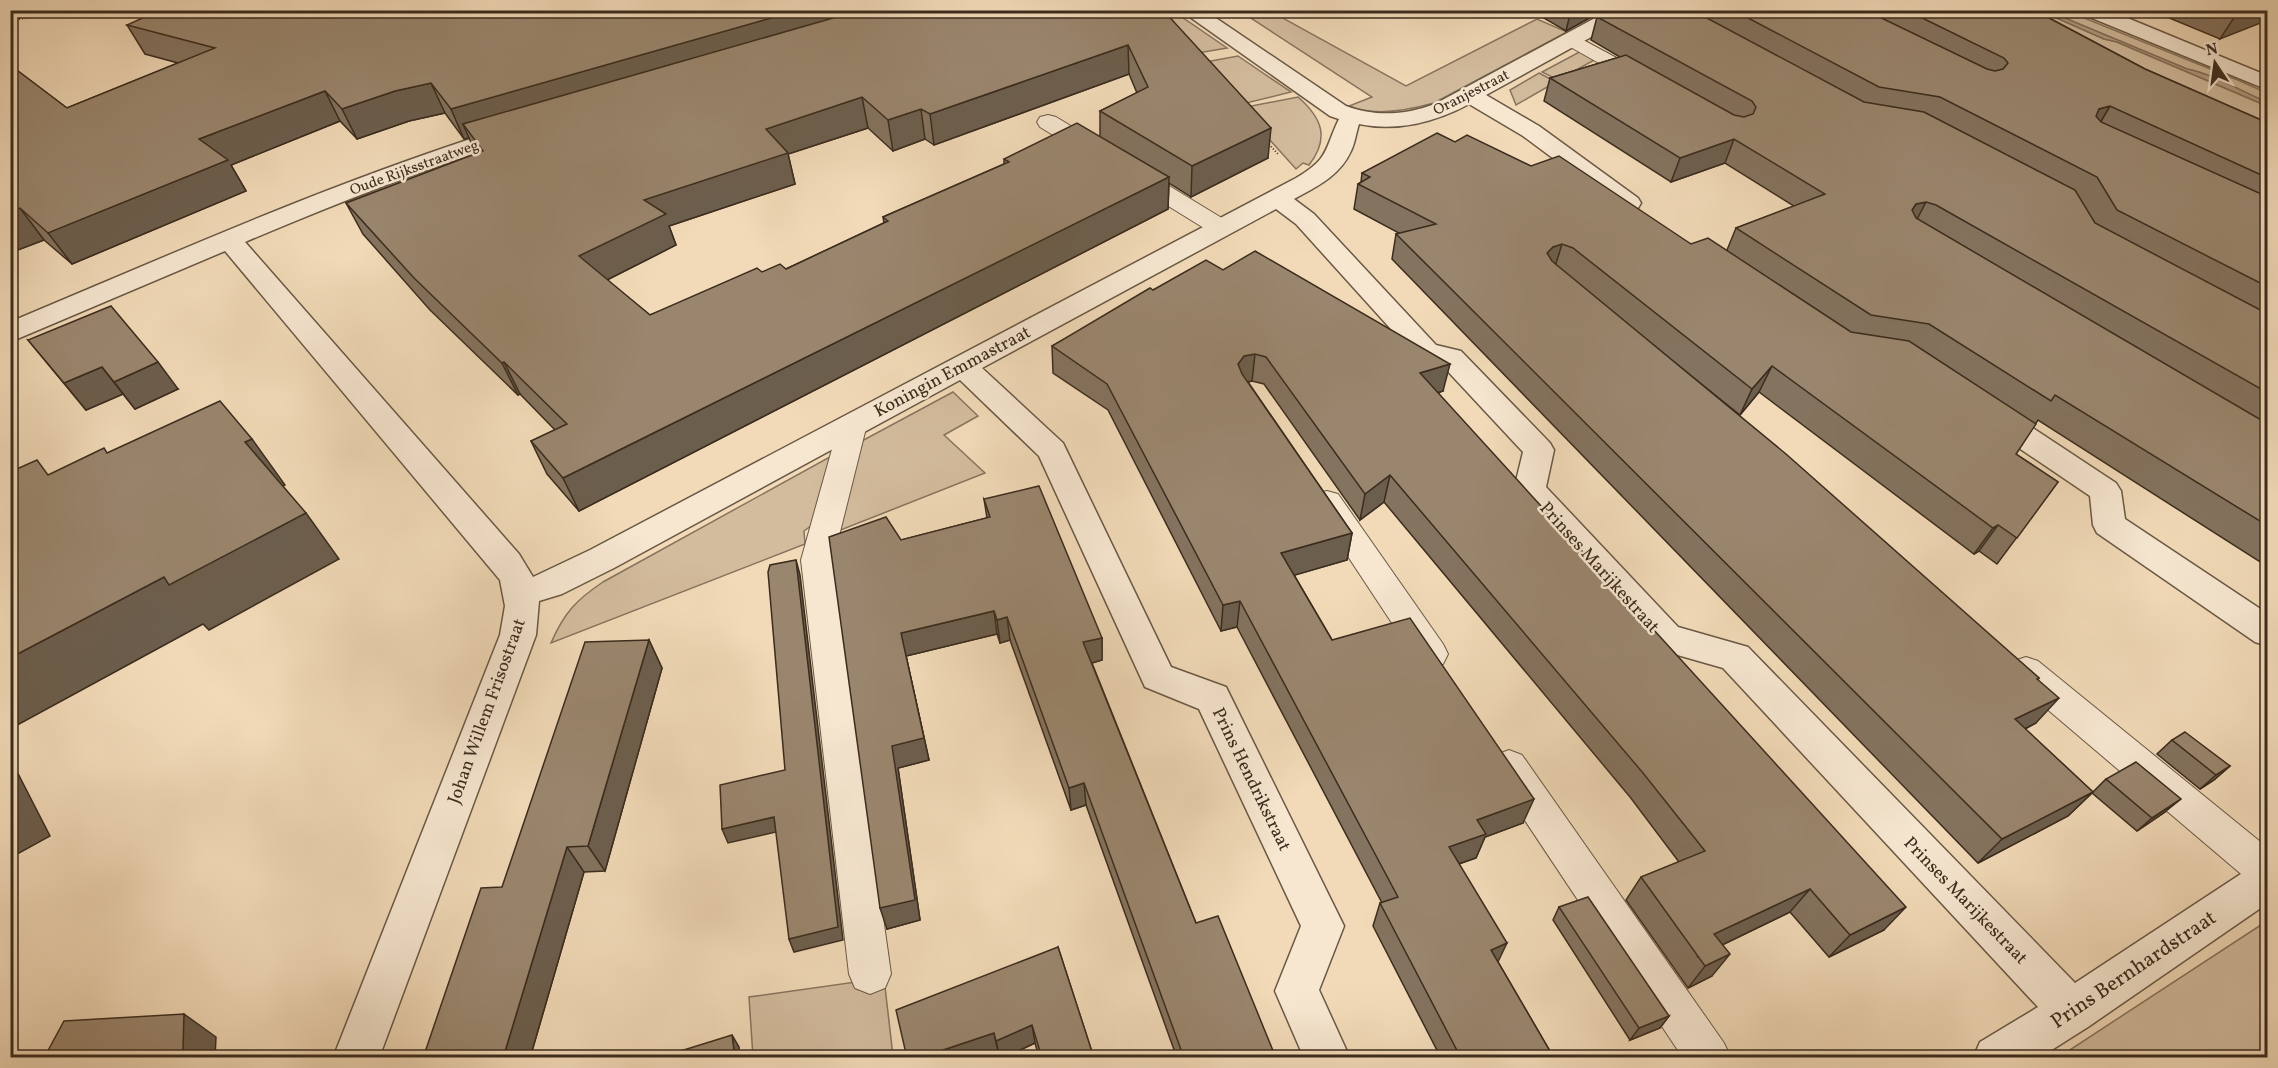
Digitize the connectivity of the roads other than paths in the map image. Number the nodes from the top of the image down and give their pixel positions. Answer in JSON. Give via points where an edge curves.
{"nodes":[{"id":1,"x":1190,"y":10,"type":"edge"},
{"id":2,"x":1626,"y":10,"type":"edge"},
{"id":3,"x":2089,"y":10,"type":"edge"},
{"id":4,"x":1572,"y":39,"type":"junction"},
{"id":5,"x":2268,"y":60,"type":"edge"},
{"id":6,"x":2240,"y":73,"type":"junction"},
{"id":7,"x":2268,"y":84,"type":"edge"},
{"id":8,"x":1663,"y":92,"type":"edge"},
{"id":9,"x":1469,"y":95,"type":"junction"},
{"id":10,"x":1352,"y":117,"type":"junction"},
{"id":11,"x":1048,"y":122,"type":"dead end"},
{"id":12,"x":541,"y":125,"type":"edge"},
{"id":13,"x":1291,"y":191,"type":"junction"},
{"id":14,"x":1653,"y":219,"type":"edge"},
{"id":15,"x":1221,"y":228,"type":"junction"},
{"id":16,"x":228,"y":239,"type":"junction"},
{"id":17,"x":10,"y":333,"type":"edge"},
{"id":18,"x":962,"y":366,"type":"junction"},
{"id":19,"x":1970,"y":401,"type":"edge"},
{"id":20,"x":853,"y":424,"type":"junction"},
{"id":21,"x":1312,"y":480,"type":"edge"},
{"id":22,"x":522,"y":593,"type":"junction"},
{"id":23,"x":2268,"y":632,"type":"edge"},
{"id":24,"x":2001,"y":651,"type":"edge"},
{"id":25,"x":1447,"y":676,"type":"edge"},
{"id":26,"x":1494,"y":744,"type":"edge"},
{"id":27,"x":2268,"y":872,"type":"edge"},
{"id":28,"x":2268,"y":879,"type":"edge"},
{"id":29,"x":870,"y":974,"type":"dead end"},
{"id":30,"x":2072,"y":1011,"type":"junction"},
{"id":31,"x":356,"y":1058,"type":"edge"},
{"id":32,"x":1327,"y":1058,"type":"edge"},
{"id":33,"x":1709,"y":1058,"type":"edge"},
{"id":34,"x":1996,"y":1058,"type":"edge"}],
"edges":[{"from":1,"to":10,"type":"street","name":"Oranjestraat"},
{"from":2,"to":4,"type":"street","name":"Oranjestraat"},
{"from":3,"to":6,"type":"street"},
{"from":4,"to":8,"type":"lane"},
{"from":4,"to":9,"type":"street","name":"Oranjestraat"},
{"from":5,"to":6,"type":"street"},
{"from":6,"to":7,"type":"street"},
{"from":9,"to":10,"type":"street","name":"Oranjestraat","via":[[1426,115],[1380,120]]},
{"from":9,"to":14,"type":"street","via":[[1576,163]]},
{"from":10,"to":13,"type":"street","name":"Koningin Emmastraat","via":[[1336,156],[1320,174]]},
{"from":11,"to":15,"type":"lane"},
{"from":12,"to":16,"type":"street","name":"Oude Rijksstraatweg","via":[[439,156]]},
{"from":13,"to":15,"type":"street","name":"Koningin Emmastraat"},
{"from":13,"to":30,"type":"street","name":"Prinses Marijkestraat","via":[[1305,219],[1427,352],[1451,357],[1539,450],[1530,489],[1666,638],[1735,657]]},
{"from":15,"to":18,"type":"street","name":"Koningin Emmastraat"},
{"from":16,"to":17,"type":"street","name":"Oude Rijksstraatweg"},
{"from":16,"to":22,"type":"street","name":"Johan Willem Frisostraat","via":[[507,563]]},
{"from":18,"to":20,"type":"street","name":"Koningin Emmastraat"},
{"from":18,"to":32,"type":"street","name":"Prins Hendrikstraat","via":[[1052,450],[1158,677],[1213,698],[1323,926],[1298,992]]},
{"from":19,"to":23,"type":"street","via":[[2105,491],[2109,525]]},
{"from":20,"to":22,"type":"street","name":"Koningin Emmastraat","via":[[572,574]]},
{"from":20,"to":29,"type":"lane","via":[[817,560]]},
{"from":21,"to":25,"type":"lane"},
{"from":22,"to":31,"type":"street","name":"Johan Willem Frisostraat","via":[[518,635]]},
{"from":24,"to":27,"type":"lane"},
{"from":26,"to":33,"type":"lane"},
{"from":28,"to":30,"type":"street","name":"Prins Bernhardstraat"},
{"from":30,"to":34,"type":"street","name":"Prins Bernhardstraat"}]}
